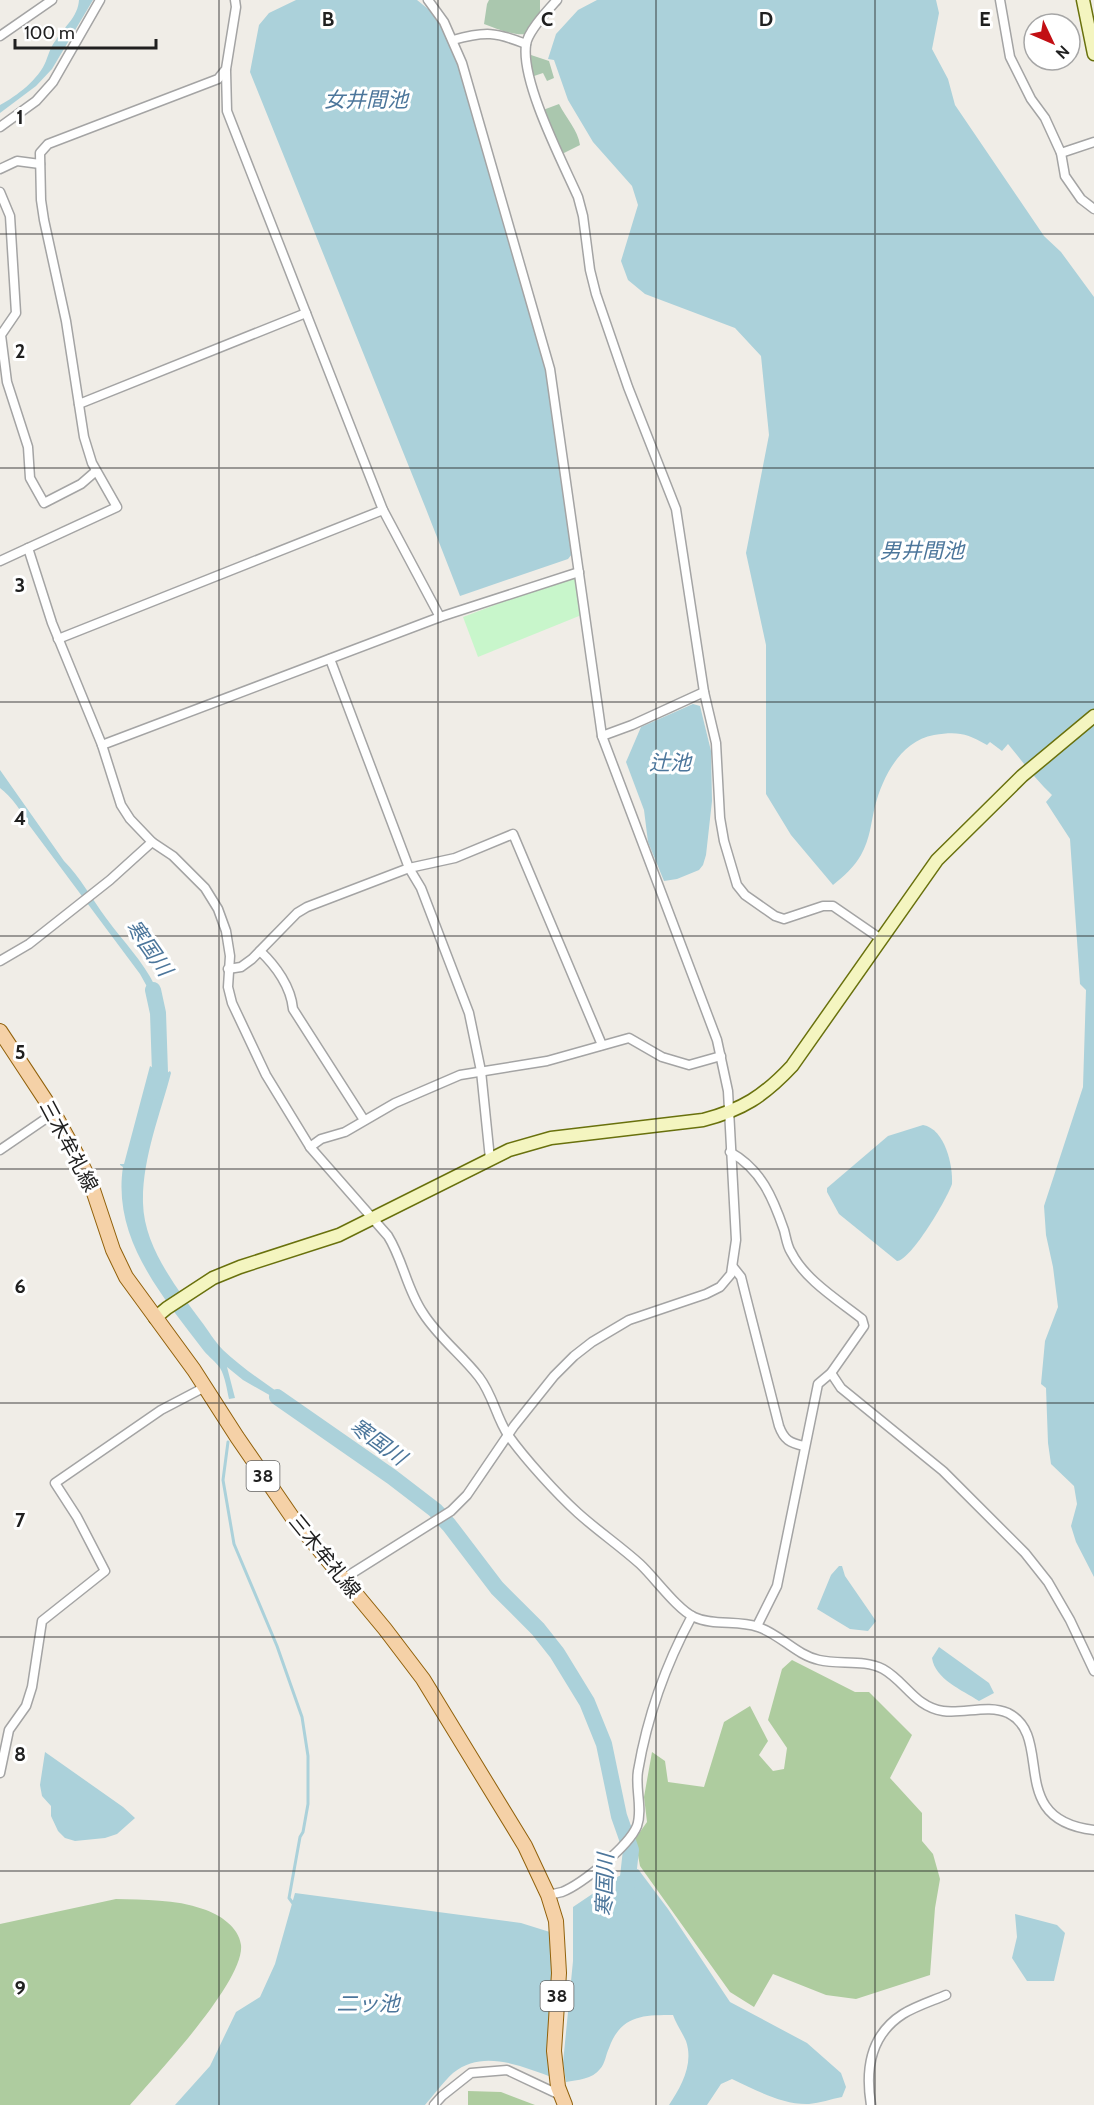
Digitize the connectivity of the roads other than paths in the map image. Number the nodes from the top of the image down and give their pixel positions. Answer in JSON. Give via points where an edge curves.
{"nodes":[{"id":1,"x":52,"y":0,"type":"edge"},
{"id":2,"x":100,"y":0,"type":"edge"},
{"id":3,"x":236,"y":0,"type":"edge"},
{"id":4,"x":428,"y":0,"type":"edge"},
{"id":5,"x":547,"y":0,"type":"edge"},
{"id":6,"x":557,"y":0,"type":"edge"},
{"id":7,"x":1000,"y":0,"type":"edge"},
{"id":8,"x":1083,"y":0,"type":"edge"},
{"id":9,"x":544,"y":14,"type":"junction"},
{"id":10,"x":0,"y":36,"type":"edge"},
{"id":11,"x":453,"y":40,"type":"junction"},
{"id":12,"x":526,"y":44,"type":"junction"},
{"id":13,"x":1094,"y":54,"type":"edge"},
{"id":14,"x":226,"y":69,"type":"junction"},
{"id":15,"x":0,"y":127,"type":"edge"},
{"id":16,"x":1094,"y":142,"type":"edge"},
{"id":17,"x":1061,"y":153,"type":"junction"},
{"id":18,"x":39,"y":165,"type":"junction"},
{"id":19,"x":0,"y":169,"type":"edge"},
{"id":20,"x":0,"y":192,"type":"edge"},
{"id":21,"x":1094,"y":209,"type":"edge"},
{"id":22,"x":306,"y":313,"type":"junction"},
{"id":23,"x":79,"y":404,"type":"junction"},
{"id":24,"x":96,"y":471,"type":"junction"},
{"id":25,"x":383,"y":510,"type":"junction"},
{"id":26,"x":28,"y":548,"type":"junction"},
{"id":27,"x":0,"y":561,"type":"edge"},
{"id":28,"x":579,"y":572,"type":"junction"},
{"id":29,"x":440,"y":618,"type":"junction"},
{"id":30,"x":58,"y":639,"type":"junction"},
{"id":31,"x":330,"y":659,"type":"junction"},
{"id":32,"x":704,"y":692,"type":"junction"},
{"id":33,"x":1094,"y":716,"type":"edge"},
{"id":34,"x":602,"y":736,"type":"junction"},
{"id":35,"x":102,"y":745,"type":"junction"},
{"id":36,"x":152,"y":842,"type":"junction"},
{"id":37,"x":409,"y":868,"type":"junction"},
{"id":38,"x":881,"y":939,"type":"junction"},
{"id":39,"x":261,"y":951,"type":"junction"},
{"id":40,"x":0,"y":961,"type":"edge"},
{"id":41,"x":228,"y":969,"type":"junction"},
{"id":42,"x":0,"y":1031,"type":"edge"},
{"id":43,"x":602,"y":1046,"type":"junction"},
{"id":44,"x":721,"y":1056,"type":"junction"},
{"id":45,"x":481,"y":1071,"type":"junction"},
{"id":46,"x":54,"y":1113,"type":"junction"},
{"id":47,"x":727,"y":1114,"type":"junction"},
{"id":48,"x":364,"y":1120,"type":"junction"},
{"id":49,"x":310,"y":1147,"type":"junction"},
{"id":50,"x":0,"y":1150,"type":"edge"},
{"id":51,"x":730,"y":1152,"type":"junction"},
{"id":52,"x":490,"y":1158,"type":"junction"},
{"id":53,"x":373,"y":1219,"type":"junction"},
{"id":54,"x":733,"y":1267,"type":"junction"},
{"id":55,"x":155,"y":1318,"type":"junction"},
{"id":56,"x":831,"y":1373,"type":"junction"},
{"id":57,"x":205,"y":1387,"type":"junction"},
{"id":58,"x":508,"y":1435,"type":"junction"},
{"id":59,"x":804,"y":1446,"type":"junction"},
{"id":60,"x":343,"y":1579,"type":"junction"},
{"id":61,"x":692,"y":1616,"type":"junction"},
{"id":62,"x":757,"y":1626,"type":"junction"},
{"id":63,"x":1094,"y":1671,"type":"edge"},
{"id":64,"x":0,"y":1773,"type":"edge"},
{"id":65,"x":1094,"y":1830,"type":"edge"},
{"id":66,"x":550,"y":1900,"type":"junction"},
{"id":67,"x":946,"y":1995,"type":"dead end"},
{"id":68,"x":561,"y":2096,"type":"edge"},
{"id":69,"x":434,"y":2105,"type":"edge"},
{"id":70,"x":871,"y":2105,"type":"edge"}],
"edges":[{"from":1,"to":10,"type":"street"},
{"from":2,"to":15,"type":"street","via":[[53,82],[36,101]]},
{"from":3,"to":14,"type":"street"},
{"from":4,"to":11,"type":"street"},
{"from":5,"to":9,"type":"street"},
{"from":6,"to":9,"type":"street"},
{"from":7,"to":17,"type":"street","via":[[1010,57]]},
{"from":8,"to":13,"type":"street"},
{"from":9,"to":12,"type":"street"},
{"from":11,"to":12,"type":"street","via":[[493,33]]},
{"from":11,"to":28,"type":"street","via":[[549,369]]},
{"from":12,"to":32,"type":"street","via":[[529,82],[578,197],[596,294],[676,509]]},
{"from":14,"to":18,"type":"street","via":[[218,79],[203,86],[48,144],[40,153]]},
{"from":14,"to":22,"type":"street","via":[[227,111]]},
{"from":16,"to":17,"type":"street"},
{"from":17,"to":21,"type":"street","via":[[1065,176],[1081,199]]},
{"from":18,"to":19,"type":"street","via":[[17,161]]},
{"from":18,"to":23,"type":"street","via":[[44,220]]},
{"from":20,"to":24,"type":"street","via":[[10,216],[16,313],[1,335],[7,382],[28,447],[30,478],[44,503],[81,484]]},
{"from":22,"to":23,"type":"street"},
{"from":22,"to":25,"type":"street"},
{"from":23,"to":24,"type":"street","via":[[87,452]]},
{"from":24,"to":26,"type":"street","via":[[117,507]]},
{"from":25,"to":29,"type":"street"},
{"from":25,"to":30,"type":"street"},
{"from":26,"to":27,"type":"street"},
{"from":26,"to":30,"type":"street"},
{"from":28,"to":29,"type":"street"},
{"from":28,"to":34,"type":"street"},
{"from":29,"to":31,"type":"street"},
{"from":30,"to":35,"type":"street"},
{"from":31,"to":35,"type":"street"},
{"from":31,"to":37,"type":"street"},
{"from":32,"to":34,"type":"street"},
{"from":32,"to":38,"type":"street","via":[[716,743],[720,818],[736,885],[775,916],[784,919],[833,906]]},
{"from":33,"to":38,"type":"street","via":[[1022,776],[937,860]]},
{"from":34,"to":44,"type":"street"},
{"from":35,"to":36,"type":"street","via":[[121,805]]},
{"from":36,"to":40,"type":"street","via":[[29,944]]},
{"from":36,"to":41,"type":"street","via":[[173,856],[205,888],[218,909],[230,956]]},
{"from":37,"to":39,"type":"street","via":[[307,907]]},
{"from":37,"to":43,"type":"street","via":[[455,858],[513,834]]},
{"from":37,"to":45,"type":"street","via":[[421,888],[469,1013]]},
{"from":38,"to":47,"type":"street","via":[[792,1066],[773,1087]]},
{"from":39,"to":41,"type":"street","via":[[241,968]]},
{"from":39,"to":48,"type":"street","via":[[273,963],[292,998],[293,1009]]},
{"from":41,"to":49,"type":"street","via":[[232,1003],[244,1031]]},
{"from":42,"to":46,"type":"main road","name":"三木牟礼線","number":"38"},
{"from":43,"to":44,"type":"street","via":[[629,1038],[662,1057],[689,1065]]},
{"from":43,"to":45,"type":"street","via":[[547,1061]]},
{"from":44,"to":47,"type":"street","via":[[728,1091]]},
{"from":45,"to":48,"type":"street","via":[[395,1103]]},
{"from":45,"to":52,"type":"street"},
{"from":46,"to":50,"type":"street"},
{"from":46,"to":55,"type":"main road","name":"三木牟礼線","number":"38","via":[[90,1180],[126,1277]]},
{"from":47,"to":51,"type":"street"},
{"from":47,"to":52,"type":"street","via":[[551,1138]]},
{"from":48,"to":49,"type":"street"},
{"from":49,"to":53,"type":"street"},
{"from":51,"to":54,"type":"street","via":[[736,1240]]},
{"from":51,"to":56,"type":"street","via":[[745,1160],[768,1190],[798,1264],[862,1319],[864,1326]]},
{"from":52,"to":53,"type":"street"},
{"from":53,"to":55,"type":"street","via":[[313,1245],[213,1278]]},
{"from":53,"to":58,"type":"street","via":[[398,1252],[422,1312],[487,1388]]},
{"from":54,"to":58,"type":"street","via":[[720,1287],[629,1320],[592,1341],[554,1376]]},
{"from":54,"to":59,"type":"street","via":[[741,1277],[783,1437]]},
{"from":55,"to":57,"type":"main road","name":"三木牟礼線","number":"38"},
{"from":56,"to":59,"type":"street","via":[[818,1384]]},
{"from":56,"to":63,"type":"street","via":[[841,1388],[942,1471],[1025,1553],[1071,1620]]},
{"from":57,"to":60,"type":"main road","name":"三木牟礼線","number":"38","via":[[292,1517]]},
{"from":57,"to":64,"type":"street","via":[[161,1410],[55,1483],[105,1571],[42,1621],[32,1687],[26,1706],[9,1730]]},
{"from":58,"to":60,"type":"street","via":[[467,1495],[451,1511]]},
{"from":58,"to":61,"type":"street","via":[[577,1512],[641,1565]]},
{"from":59,"to":62,"type":"street","via":[[777,1586]]},
{"from":60,"to":66,"type":"main road","name":"三木牟礼線","number":"38","via":[[423,1679],[525,1846]]},
{"from":61,"to":62,"type":"street"},
{"from":61,"to":66,"type":"street","via":[[654,1704],[641,1755],[637,1780],[639,1815],[633,1834],[609,1858]]},
{"from":62,"to":65,"type":"street","via":[[817,1660],[871,1664],[883,1669],[918,1701],[944,1712],[1006,1712],[1022,1725],[1028,1738],[1036,1786],[1043,1802],[1064,1823]]},
{"from":66,"to":68,"type":"main road","name":"三木牟礼線","number":"38","via":[[558,1951],[554,2051]]},
{"from":67,"to":70,"type":"street","via":[[903,2014],[886,2028],[874,2047],[867,2070]]},
{"from":68,"to":69,"type":"street","via":[[507,2070],[471,2073]]}]}
